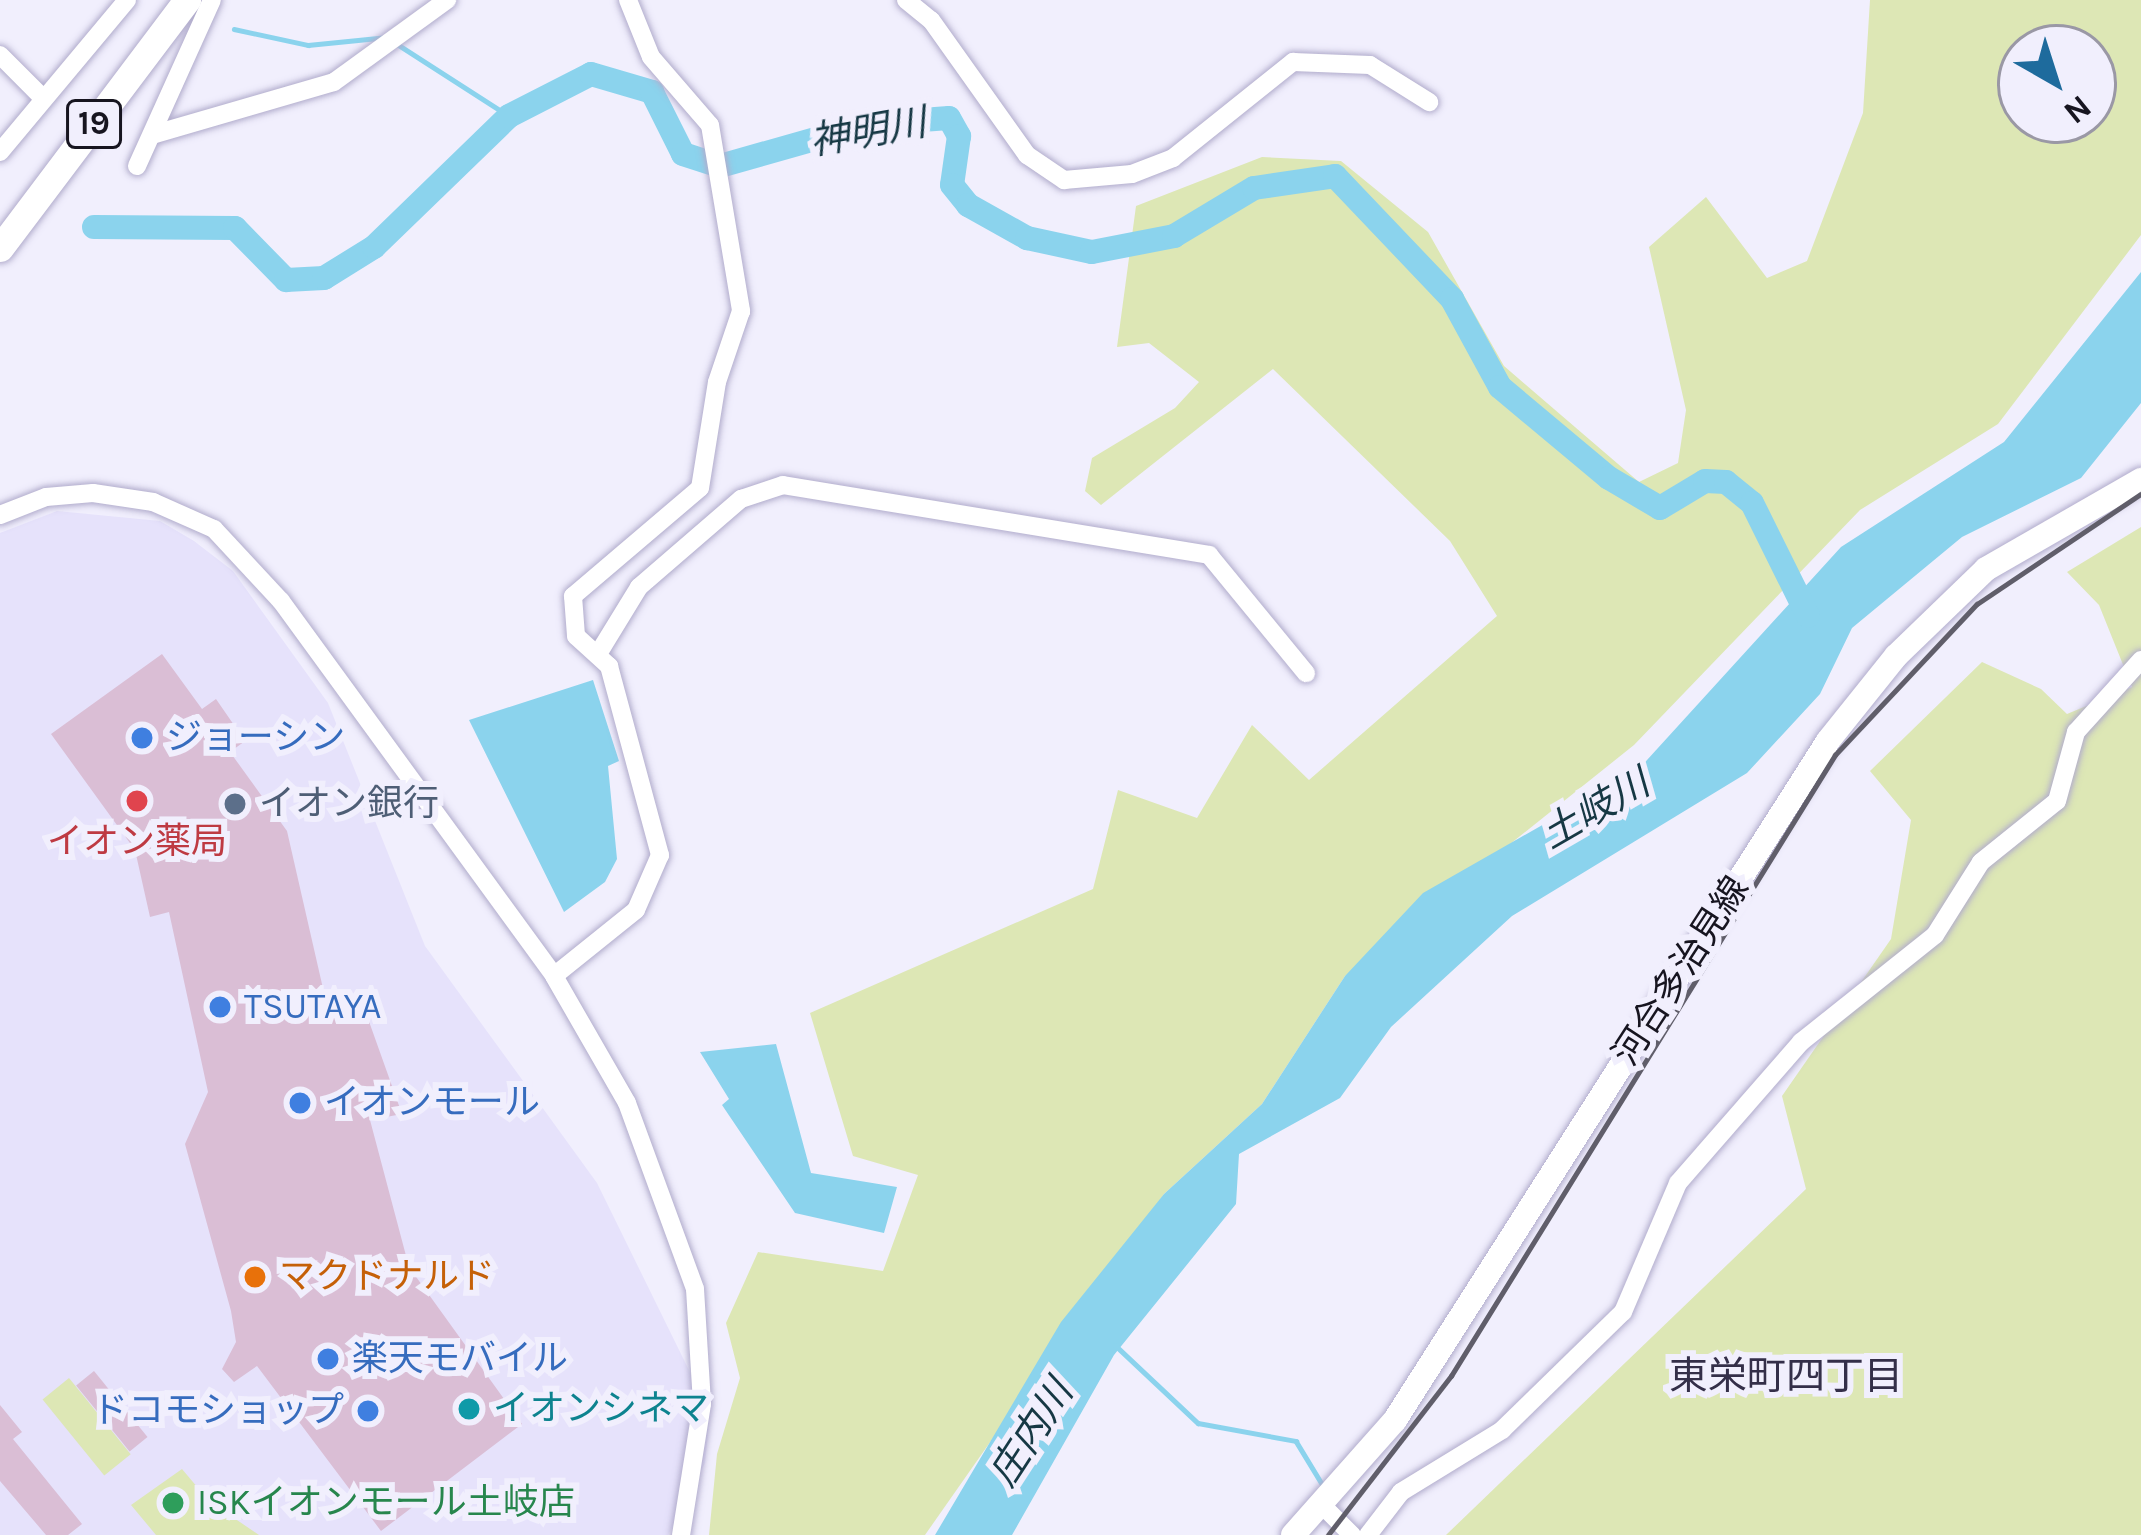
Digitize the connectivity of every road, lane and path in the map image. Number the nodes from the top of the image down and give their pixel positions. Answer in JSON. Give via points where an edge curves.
{"nodes":[{"id":1,"x":127,"y":0,"type":"edge"},
{"id":2,"x":165,"y":0,"type":"edge"},
{"id":3,"x":188,"y":0,"type":"edge"},
{"id":4,"x":212,"y":0,"type":"edge"},
{"id":5,"x":447,"y":0,"type":"edge"},
{"id":6,"x":628,"y":0,"type":"edge"},
{"id":7,"x":906,"y":0,"type":"edge"},
{"id":8,"x":0,"y":55,"type":"edge"},
{"id":9,"x":41,"y":96,"type":"junction"},
{"id":10,"x":1429,"y":102,"type":"dead end"},
{"id":11,"x":155,"y":134,"type":"junction"},
{"id":12,"x":0,"y":152,"type":"edge"},
{"id":13,"x":137,"y":166,"type":"dead end"},
{"id":14,"x":0,"y":227,"type":"edge"},
{"id":15,"x":0,"y":248,"type":"edge"},
{"id":16,"x":2141,"y":480,"type":"edge"},
{"id":17,"x":0,"y":515,"type":"edge"},
{"id":18,"x":598,"y":654,"type":"junction"},
{"id":19,"x":2141,"y":661,"type":"edge"},
{"id":20,"x":1306,"y":673,"type":"dead end"},
{"id":21,"x":554,"y":976,"type":"junction"},
{"id":22,"x":1324,"y":1507,"type":"junction"},
{"id":23,"x":681,"y":1535,"type":"edge"},
{"id":24,"x":1293,"y":1535,"type":"edge"},
{"id":25,"x":1352,"y":1535,"type":"edge"},
{"id":26,"x":1368,"y":1535,"type":"edge"}],
"edges":[{"from":1,"to":9,"type":"street"},
{"from":2,"to":14,"type":"highway","number":"19"},
{"from":3,"to":15,"type":"highway","number":"19"},
{"from":4,"to":11,"type":"street","via":[[164,94]]},
{"from":5,"to":11,"type":"street","via":[[334,82]]},
{"from":6,"to":18,"type":"street","via":[[651,57],[710,125],[741,311],[717,382],[700,488],[573,596],[576,636]]},
{"from":7,"to":10,"type":"street","via":[[931,20],[1027,155],[1064,180],[1132,174],[1173,158],[1293,62],[1370,65]]},
{"from":8,"to":9,"type":"street"},
{"from":9,"to":12,"type":"street"},
{"from":11,"to":13,"type":"street"},
{"from":16,"to":22,"type":"main road","name":"河合多治見線","via":[[1971,581],[1841,724],[1395,1420]]},
{"from":17,"to":21,"type":"street","via":[[46,496],[93,493],[168,507],[214,529],[281,601]]},
{"from":18,"to":20,"type":"street","via":[[639,587],[741,499],[783,485],[1209,555]]},
{"from":18,"to":21,"type":"street","via":[[609,666],[660,855],[636,910]]},
{"from":19,"to":26,"type":"street","via":[[2076,732],[2057,801],[1981,862],[1935,935],[1802,1042],[1678,1183],[1623,1312],[1502,1430],[1400,1492]]},
{"from":21,"to":23,"type":"street","via":[[627,1103],[695,1289],[702,1404]]},
{"from":22,"to":24,"type":"main road","name":"河合多治見線"},
{"from":22,"to":25,"type":"street"}]}
